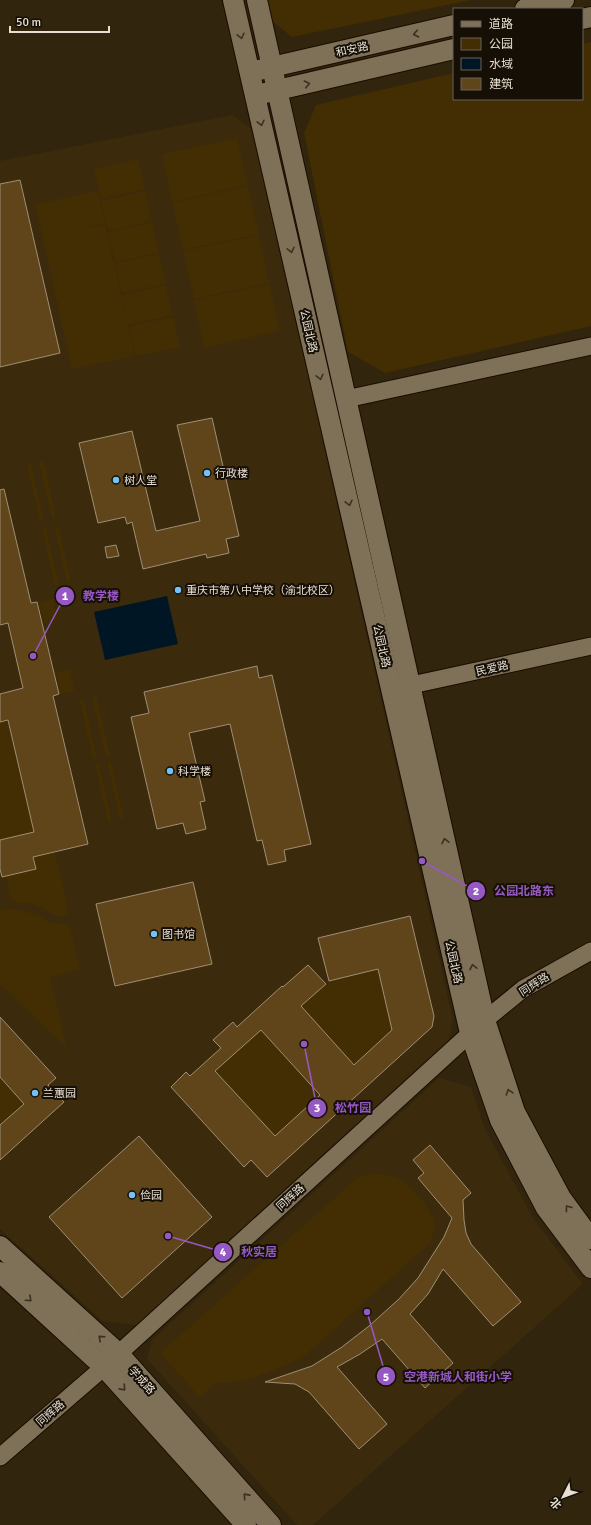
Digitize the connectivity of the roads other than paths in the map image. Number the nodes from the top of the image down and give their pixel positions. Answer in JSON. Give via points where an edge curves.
{"nodes":[{"id":1,"x":233,"y":0,"type":"edge"},
{"id":2,"x":257,"y":0,"type":"edge"},
{"id":3,"x":564,"y":0,"type":"edge"},
{"id":4,"x":529,"y":8,"type":"edge"},
{"id":5,"x":453,"y":25,"type":"edge"},
{"id":6,"x":453,"y":49,"type":"edge"},
{"id":7,"x":272,"y":67,"type":"junction"},
{"id":8,"x":249,"y":72,"type":"junction"},
{"id":9,"x":277,"y":91,"type":"junction"},
{"id":10,"x":255,"y":95,"type":"junction"},
{"id":11,"x":591,"y":346,"type":"edge"},
{"id":12,"x":346,"y":399,"type":"junction"},
{"id":13,"x":591,"y":646,"type":"edge"},
{"id":14,"x":401,"y":687,"type":"junction"},
{"id":15,"x":591,"y":951,"type":"edge"},
{"id":16,"x":485,"y":1020,"type":"junction"},
{"id":17,"x":470,"y":1033,"type":"junction"},
{"id":18,"x":591,"y":1239,"type":"edge"},
{"id":19,"x":0,"y":1246,"type":"edge"},
{"id":20,"x":591,"y":1268,"type":"edge"},
{"id":21,"x":0,"y":1272,"type":"edge"},
{"id":22,"x":118,"y":1353,"type":"junction"},
{"id":23,"x":104,"y":1367,"type":"junction"},
{"id":24,"x":0,"y":1457,"type":"edge"},
{"id":25,"x":246,"y":1525,"type":"edge"},
{"id":26,"x":272,"y":1525,"type":"edge"}],
"edges":[{"from":1,"to":8,"type":"main road","name":"公园北路","one_way":true},
{"from":2,"to":7,"type":"main road","name":"公园北路"},
{"from":3,"to":4,"type":"main road"},
{"from":5,"to":7,"type":"main road","name":"和安路","one_way":true},
{"from":9,"to":6,"type":"main road","one_way":true},
{"from":7,"to":8,"type":"main road","name":"和安路"},
{"from":7,"to":9,"type":"main road","name":"公园北路"},
{"from":8,"to":10,"type":"main road","name":"公园北路"},
{"from":9,"to":10,"type":"main road"},
{"from":9,"to":12,"type":"main road","name":"公园北路"},
{"from":10,"to":14,"type":"main road","name":"公园北路","one_way":true},
{"from":11,"to":12,"type":"street"},
{"from":12,"to":14,"type":"main road","name":"公园北路"},
{"from":13,"to":14,"type":"street","name":"民爱路"},
{"from":16,"to":14,"type":"main road","name":"公园北路","one_way":true},
{"from":14,"to":17,"type":"main road","name":"公园北路"},
{"from":15,"to":16,"type":"street","name":"同辉路","via":[[523,989]]},
{"from":16,"to":17,"type":"street","name":"同辉路"},
{"from":18,"to":16,"type":"main road","name":"公园北路","one_way":true,"via":[[561,1198],[515,1112]]},
{"from":17,"to":20,"type":"main road","name":"公园北路","via":[[500,1120],[546,1208]]},
{"from":17,"to":22,"type":"street","name":"同辉路"},
{"from":22,"to":19,"type":"main road","name":"学成路","one_way":true},
{"from":21,"to":23,"type":"main road","name":"学成路","one_way":true},
{"from":22,"to":23,"type":"street","name":"同辉路"},
{"from":26,"to":22,"type":"main road","name":"学成路","one_way":true},
{"from":23,"to":24,"type":"street","name":"同辉路"},
{"from":23,"to":25,"type":"main road","name":"学成路","one_way":true}]}
